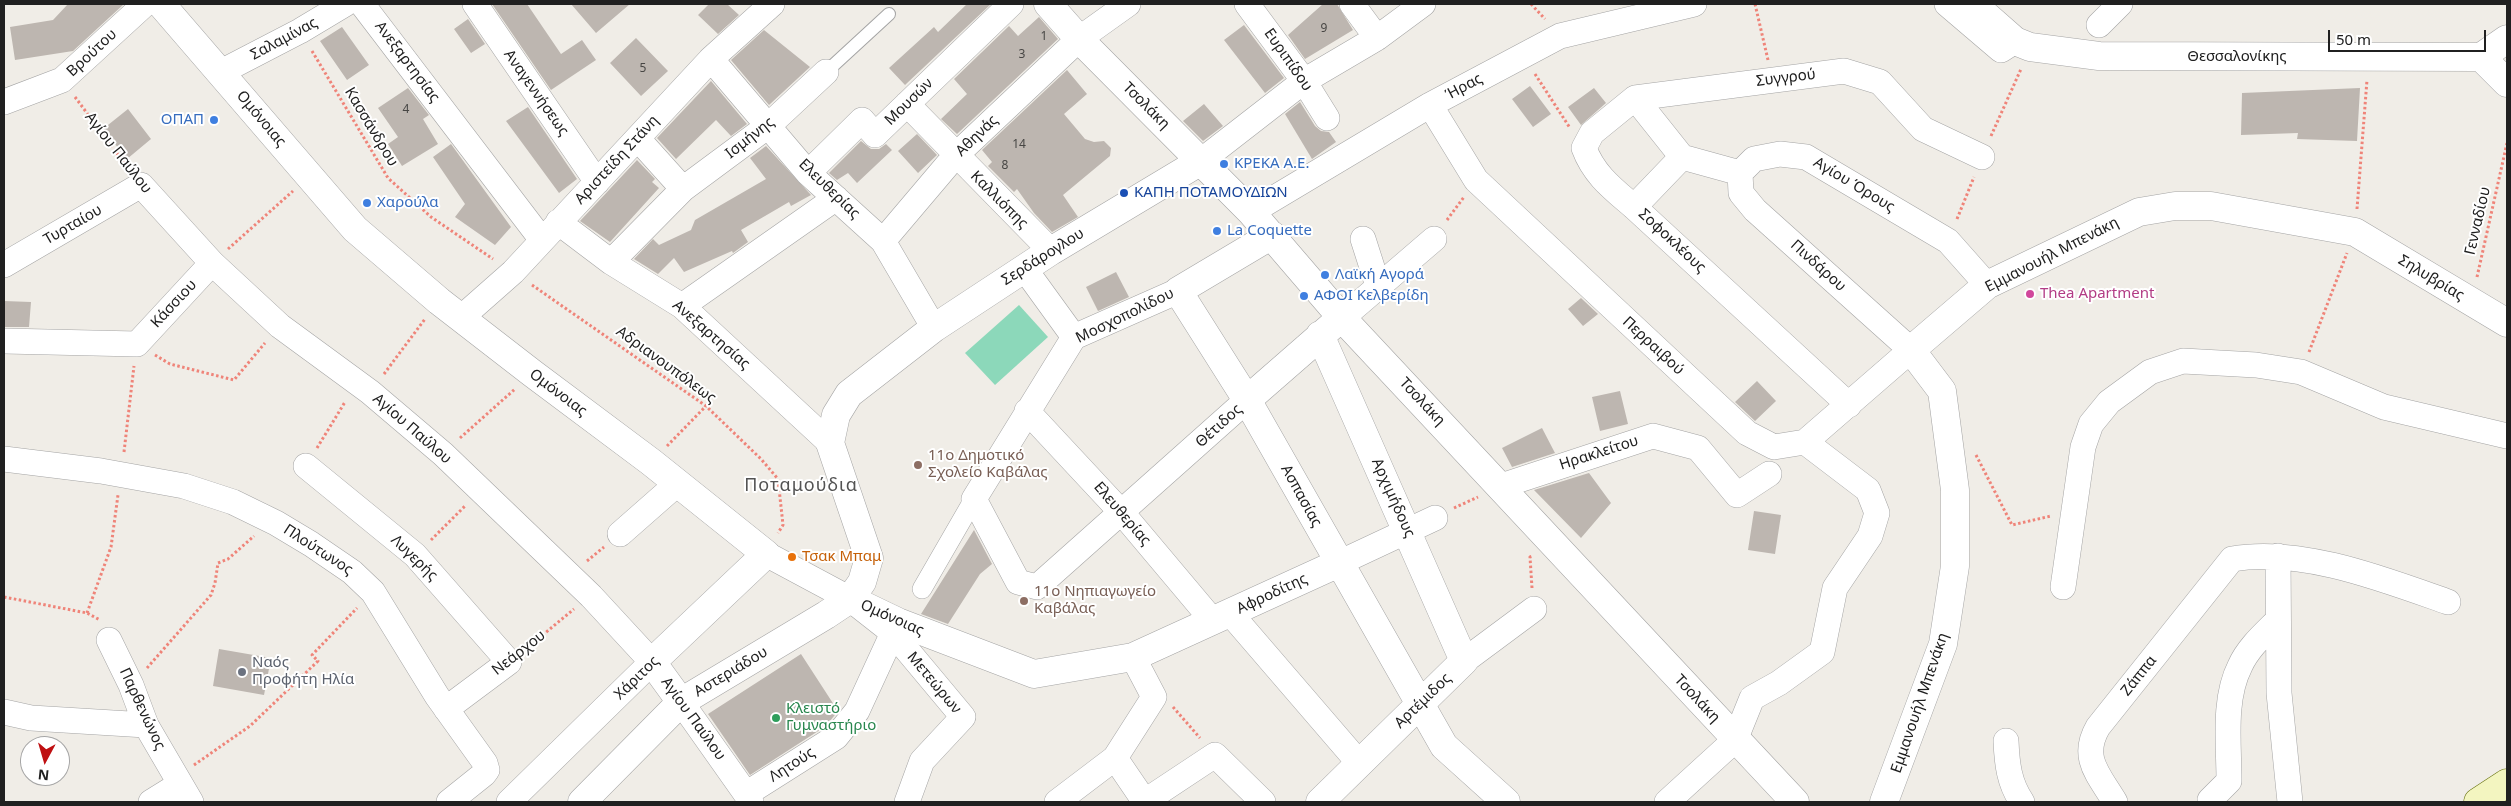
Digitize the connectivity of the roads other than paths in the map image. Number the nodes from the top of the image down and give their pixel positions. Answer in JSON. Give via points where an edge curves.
{"nodes":[{"id":1,"x":145,"y":4,"type":"edge"},
{"id":2,"x":161,"y":4,"type":"edge"},
{"id":3,"x":345,"y":4,"type":"edge"},
{"id":4,"x":362,"y":4,"type":"edge"},
{"id":5,"x":475,"y":4,"type":"edge"},
{"id":6,"x":772,"y":4,"type":"edge"},
{"id":7,"x":1011,"y":4,"type":"edge"},
{"id":8,"x":1048,"y":4,"type":"edge"},
{"id":9,"x":1128,"y":4,"type":"edge"},
{"id":10,"x":1247,"y":4,"type":"edge"},
{"id":11,"x":1352,"y":4,"type":"edge"},
{"id":12,"x":1423,"y":4,"type":"edge"},
{"id":13,"x":1694,"y":4,"type":"edge"},
{"id":14,"x":1947,"y":4,"type":"edge"},
{"id":15,"x":1973,"y":4,"type":"edge"},
{"id":16,"x":2120,"y":4,"type":"edge"},
{"id":17,"x":889,"y":14,"type":"dead end"},
{"id":18,"x":2099,"y":25,"type":"dead end"},
{"id":19,"x":1377,"y":38,"type":"junction"},
{"id":20,"x":1079,"y":39,"type":"junction"},
{"id":21,"x":2507,"y":39,"type":"edge"},
{"id":22,"x":2015,"y":41,"type":"junction"},
{"id":23,"x":2481,"y":57,"type":"junction"},
{"id":24,"x":711,"y":60,"type":"junction"},
{"id":25,"x":221,"y":72,"type":"junction"},
{"id":26,"x":826,"y":72,"type":"joint"},
{"id":27,"x":1304,"y":81,"type":"junction"},
{"id":28,"x":2507,"y":83,"type":"edge"},
{"id":29,"x":1635,"y":98,"type":"junction"},
{"id":30,"x":4,"y":102,"type":"edge"},
{"id":31,"x":908,"y":104,"type":"junction"},
{"id":32,"x":1430,"y":105,"type":"junction"},
{"id":33,"x":1327,"y":118,"type":"dead end"},
{"id":34,"x":768,"y":126,"type":"junction"},
{"id":35,"x":638,"y":139,"type":"junction"},
{"id":36,"x":955,"y":156,"type":"junction"},
{"id":37,"x":1682,"y":157,"type":"junction"},
{"id":38,"x":1982,"y":157,"type":"dead end"},
{"id":39,"x":1200,"y":161,"type":"junction"},
{"id":40,"x":808,"y":173,"type":"junction"},
{"id":41,"x":1740,"y":173,"type":"junction"},
{"id":42,"x":598,"y":182,"type":"junction"},
{"id":43,"x":141,"y":185,"type":"joint"},
{"id":44,"x":684,"y":189,"type":"junction"},
{"id":45,"x":836,"y":198,"type":"junction"},
{"id":46,"x":1634,"y":207,"type":"junction"},
{"id":47,"x":1251,"y":212,"type":"junction"},
{"id":48,"x":550,"y":231,"type":"junction"},
{"id":49,"x":2355,"y":232,"type":"joint"},
{"id":50,"x":1272,"y":235,"type":"junction"},
{"id":51,"x":1363,"y":239,"type":"dead end"},
{"id":52,"x":1434,"y":239,"type":"road end"},
{"id":53,"x":883,"y":241,"type":"junction"},
{"id":54,"x":1051,"y":251,"type":"junction"},
{"id":55,"x":611,"y":262,"type":"junction"},
{"id":56,"x":212,"y":263,"type":"junction"},
{"id":57,"x":4,"y":265,"type":"edge"},
{"id":58,"x":1024,"y":268,"type":"junction"},
{"id":59,"x":1987,"y":285,"type":"junction"},
{"id":60,"x":1379,"y":289,"type":"junction"},
{"id":61,"x":1178,"y":291,"type":"junction"},
{"id":62,"x":682,"y":306,"type":"junction"},
{"id":63,"x":462,"y":317,"type":"junction"},
{"id":64,"x":1342,"y":318,"type":"junction"},
{"id":65,"x":2507,"y":323,"type":"edge"},
{"id":66,"x":934,"y":328,"type":"junction"},
{"id":67,"x":1320,"y":335,"type":"junction"},
{"id":68,"x":1074,"y":337,"type":"junction"},
{"id":69,"x":4,"y":341,"type":"edge"},
{"id":70,"x":1911,"y":350,"type":"junction"},
{"id":71,"x":1247,"y":400,"type":"junction"},
{"id":72,"x":1849,"y":405,"type":"junction"},
{"id":73,"x":1027,"y":411,"type":"junction"},
{"id":74,"x":2507,"y":436,"type":"edge"},
{"id":75,"x":1805,"y":442,"type":"junction"},
{"id":76,"x":830,"y":444,"type":"junction"},
{"id":77,"x":4,"y":459,"type":"edge"},
{"id":78,"x":306,"y":466,"type":"road end"},
{"id":79,"x":1769,"y":474,"type":"dead end"},
{"id":80,"x":678,"y":483,"type":"junction"},
{"id":81,"x":1501,"y":486,"type":"junction"},
{"id":82,"x":974,"y":499,"type":"junction"},
{"id":83,"x":1123,"y":514,"type":"junction"},
{"id":84,"x":1434,"y":518,"type":"road end"},
{"id":85,"x":1407,"y":530,"type":"junction"},
{"id":86,"x":620,"y":534,"type":"road end"},
{"id":87,"x":766,"y":554,"type":"junction"},
{"id":88,"x":2278,"y":556,"type":"junction"},
{"id":89,"x":1339,"y":563,"type":"junction"},
{"id":90,"x":2063,"y":587,"type":"dead end"},
{"id":91,"x":922,"y":589,"type":"dead end"},
{"id":92,"x":850,"y":599,"type":"junction"},
{"id":93,"x":2448,"y":602,"type":"dead end"},
{"id":94,"x":1534,"y":609,"type":"road end"},
{"id":95,"x":1221,"y":617,"type":"junction"},
{"id":96,"x":2277,"y":621,"type":"junction"},
{"id":97,"x":895,"y":627,"type":"junction"},
{"id":98,"x":110,"y":640,"type":"road end"},
{"id":99,"x":1133,"y":657,"type":"junction"},
{"id":100,"x":1464,"y":661,"type":"junction"},
{"id":101,"x":509,"y":662,"type":"joint"},
{"id":102,"x":652,"y":662,"type":"junction"},
{"id":103,"x":1034,"y":674,"type":"joint"},
{"id":104,"x":681,"y":702,"type":"junction"},
{"id":105,"x":1419,"y":703,"type":"junction"},
{"id":106,"x":446,"y":709,"type":"junction"},
{"id":107,"x":4,"y":712,"type":"edge"},
{"id":108,"x":146,"y":725,"type":"junction"},
{"id":109,"x":1735,"y":740,"type":"junction"},
{"id":110,"x":2006,"y":741,"type":"dead end"},
{"id":111,"x":1115,"y":758,"type":"junction"},
{"id":112,"x":1360,"y":764,"type":"junction"},
{"id":113,"x":2507,"y":783,"type":"edge"},
{"id":114,"x":182,"y":788,"type":"edge"},
{"id":115,"x":749,"y":798,"type":"edge"},
{"id":116,"x":2210,"y":800,"type":"dead end"},
{"id":117,"x":585,"y":801,"type":"edge"},
{"id":118,"x":151,"y":802,"type":"edge"},
{"id":119,"x":449,"y":802,"type":"edge"},
{"id":120,"x":509,"y":802,"type":"edge"},
{"id":121,"x":907,"y":802,"type":"edge"},
{"id":122,"x":1057,"y":802,"type":"edge"},
{"id":123,"x":1144,"y":802,"type":"edge"},
{"id":124,"x":1263,"y":802,"type":"edge"},
{"id":125,"x":1320,"y":802,"type":"edge"},
{"id":126,"x":1506,"y":802,"type":"edge"},
{"id":127,"x":1667,"y":802,"type":"edge"},
{"id":128,"x":1795,"y":802,"type":"edge"},
{"id":129,"x":1884,"y":802,"type":"edge"},
{"id":130,"x":2022,"y":802,"type":"edge"},
{"id":131,"x":2115,"y":802,"type":"edge"},
{"id":132,"x":2290,"y":802,"type":"edge"},
{"id":133,"x":2478,"y":802,"type":"edge"}],
"edges":[{"from":1,"to":30,"type":"street","name":"Βρούτου","via":[[62,80]]},
{"from":2,"to":25,"type":"street","name":"Ομόνοιας"},
{"from":3,"to":25,"type":"street","name":"Σαλαμίνας"},
{"from":4,"to":48,"type":"street","name":"Ανεξαρτησίας"},
{"from":5,"to":42,"type":"street","name":"Αναγεννήσεως"},
{"from":6,"to":24,"type":"street","name":"Αριστείδη Στάνη"},
{"from":7,"to":31,"type":"street","name":"Μουσών"},
{"from":8,"to":20,"type":"street","name":"Τσολάκη"},
{"from":9,"to":20,"type":"street","name":"Αθηνάς"},
{"from":10,"to":27,"type":"street","name":"Ευριπίδου"},
{"from":11,"to":19,"type":"street"},
{"from":12,"to":19,"type":"street","name":"Σερδάρογλου"},
{"from":13,"to":32,"type":"street","name":"Ήρας","via":[[1560,36]]},
{"from":14,"to":22,"type":"street","via":[[2001,50]]},
{"from":15,"to":22,"type":"street","name":"Θεσσαλονίκης"},
{"from":16,"to":18,"type":"street"},
{"from":17,"to":26,"type":"lane","name":"Ισμήνης"},
{"from":19,"to":27,"type":"street","name":"Σερδάρογλου"},
{"from":20,"to":36,"type":"street","name":"Αθηνάς"},
{"from":20,"to":39,"type":"street","name":"Τσολάκη"},
{"from":21,"to":23,"type":"street"},
{"from":22,"to":23,"type":"street","name":"Θεσσαλονίκης","via":[[2030,47],[2099,56]]},
{"from":23,"to":28,"type":"street"},
{"from":24,"to":34,"type":"street","name":"Ελευθερίας"},
{"from":24,"to":35,"type":"street","name":"Αριστείδη Στάνη"},
{"from":25,"to":63,"type":"street","name":"Ομόνοιας","via":[[355,228]]},
{"from":26,"to":34,"type":"street","name":"Ισμήνης"},
{"from":27,"to":33,"type":"street","name":"Ευριπίδου"},
{"from":27,"to":39,"type":"street","name":"Σερδάρογλου"},
{"from":29,"to":37,"type":"street"},
{"from":29,"to":38,"type":"street","name":"Συγγρού","via":[[1844,71],[1880,82],[1924,129]]},
{"from":29,"to":46,"type":"street","name":"Σοφοκλέους","via":[[1592,134],[1584,148],[1590,164],[1602,180]]},
{"from":31,"to":36,"type":"street","name":"Καλλιόπης"},
{"from":31,"to":40,"type":"street","name":"Μουσών","via":[[875,135],[862,120]]},
{"from":32,"to":47,"type":"street","name":"Ήρας"},
{"from":32,"to":75,"type":"street","name":"Περραιβού","via":[[1476,180],[1747,433],[1774,447]]},
{"from":34,"to":40,"type":"street","name":"Ελευθερίας"},
{"from":34,"to":44,"type":"street","name":"Ισμήνης"},
{"from":35,"to":42,"type":"street","name":"Αριστείδη Στάνη"},
{"from":35,"to":44,"type":"street"},
{"from":36,"to":53,"type":"street","name":"Αθηνάς"},
{"from":36,"to":54,"type":"street","name":"Καλλιόπης"},
{"from":37,"to":41,"type":"street"},
{"from":37,"to":46,"type":"street"},
{"from":39,"to":47,"type":"street","name":"Τσολάκη"},
{"from":39,"to":54,"type":"street","name":"Σερδάρογλου"},
{"from":40,"to":45,"type":"street","name":"Ελευθερίας"},
{"from":41,"to":59,"type":"street","name":"Αγίου Όρους","via":[[1754,159],[1780,154],[1806,157],[1948,241]]},
{"from":41,"to":70,"type":"street","name":"Πινδάρου","via":[[1741,193],[1755,210]]},
{"from":42,"to":48,"type":"street","name":"Αριστείδη Στάνη"},
{"from":43,"to":56,"type":"street","name":"Αγίου Παύλου"},
{"from":43,"to":57,"type":"street","name":"Τυρταίου"},
{"from":44,"to":55,"type":"street","name":"Ισμήνης"},
{"from":45,"to":53,"type":"street","name":"Ελευθερίας"},
{"from":45,"to":62,"type":"street"},
{"from":46,"to":72,"type":"street","name":"Σοφοκλέους"},
{"from":47,"to":50,"type":"street","name":"Τσολάκη"},
{"from":48,"to":55,"type":"street","name":"Ανεξαρτησίας"},
{"from":48,"to":63,"type":"street","name":"Αριστείδη Στάνη","via":[[513,272]]},
{"from":49,"to":59,"type":"street","name":"Εμμανουήλ Μπενάκη","via":[[2211,206],[2175,206],[2139,212]]},
{"from":49,"to":65,"type":"street","name":"Σηλυβρίας"},
{"from":50,"to":61,"type":"street","name":"Μοσχοπολίδου"},
{"from":50,"to":64,"type":"street","name":"Τσολάκη"},
{"from":51,"to":60,"type":"street"},
{"from":52,"to":60,"type":"street","name":"Θέτιδος"},
{"from":53,"to":66,"type":"street","name":"Ελευθερίας"},
{"from":54,"to":58,"type":"street","name":"Σερδάρογλου"},
{"from":55,"to":62,"type":"street","name":"Ανεξαρτησίας"},
{"from":56,"to":69,"type":"street","name":"Κάσσιου","via":[[137,344]]},
{"from":56,"to":102,"type":"street","name":"Αγίου Παύλου","via":[[280,326],[363,387],[443,454],[570,575]]},
{"from":58,"to":66,"type":"street","name":"Σερδάρογλου"},
{"from":58,"to":68,"type":"street"},
{"from":59,"to":70,"type":"street","name":"Εμμανουήλ Μπενάκη"},
{"from":60,"to":64,"type":"street","name":"Θέτιδος"},
{"from":61,"to":68,"type":"street","name":"Μοσχοπολίδου"},
{"from":61,"to":71,"type":"street","name":"Ασπασίας"},
{"from":62,"to":76,"type":"street","name":"Ανεξαρτησίας"},
{"from":63,"to":80,"type":"street","name":"Ομόνοιας","via":[[532,374]]},
{"from":64,"to":67,"type":"street","name":"Θέτιδος"},
{"from":64,"to":81,"type":"street","name":"Τσολάκη"},
{"from":66,"to":76,"type":"street","name":"Σερδάρογλου","via":[[849,394],[836,415]]},
{"from":67,"to":71,"type":"street","name":"Θέτιδος"},
{"from":67,"to":85,"type":"street","name":"Αρχιμήδους"},
{"from":68,"to":73,"type":"street","name":"Μοσχοπολίδου"},
{"from":70,"to":72,"type":"street"},
{"from":70,"to":129,"type":"street","name":"Εμμανουήλ Μπενάκη","via":[[1942,391],[1955,490],[1955,566],[1943,644]]},
{"from":71,"to":83,"type":"street","name":"Θέτιδος"},
{"from":71,"to":89,"type":"street","name":"Ασπασίας"},
{"from":72,"to":75,"type":"street"},
{"from":73,"to":82,"type":"street","name":"Μοσχοπολίδου"},
{"from":73,"to":83,"type":"street","name":"Ελευθερίας"},
{"from":74,"to":90,"type":"street","via":[[2384,407],[2301,372],[2256,365],[2182,361],[2150,372],[2109,402],[2091,424],[2083,447]]},
{"from":75,"to":109,"type":"street","via":[[1868,490],[1877,513],[1870,536],[1835,588],[1822,652],[1780,683],[1752,698]]},
{"from":76,"to":92,"type":"street","via":[[869,558],[862,582]]},
{"from":77,"to":106,"type":"street","name":"Πλούτωνος","via":[[176,484],[233,502],[287,530],[346,568],[372,592]]},
{"from":78,"to":101,"type":"street","name":"Λυγερής","via":[[415,555]]},
{"from":79,"to":81,"type":"street","name":"Ηρακλείτου","via":[[1737,494],[1698,448],[1653,436]]},
{"from":80,"to":86,"type":"street"},
{"from":80,"to":87,"type":"street","name":"Ομόνοιας"},
{"from":81,"to":109,"type":"street","name":"Τσολάκη"},
{"from":82,"to":83,"type":"street","name":"Θέτιδος","via":[[1018,582],[1038,587]]},
{"from":82,"to":91,"type":"street","name":"Μοσχοπολίδου"},
{"from":83,"to":95,"type":"street","name":"Ελευθερίας"},
{"from":84,"to":85,"type":"street","name":"Αφροδίτης"},
{"from":85,"to":89,"type":"street","name":"Αφροδίτης"},
{"from":85,"to":100,"type":"street","name":"Αρχιμήδους"},
{"from":87,"to":92,"type":"street","name":"Ομόνοιας"},
{"from":87,"to":102,"type":"street","name":"Χάριτος"},
{"from":88,"to":93,"type":"street","via":[[2350,571]]},
{"from":88,"to":96,"type":"street"},
{"from":88,"to":131,"type":"street","name":"Ζάππα","via":[[2232,559],[2098,727],[2090,740],[2089,757]]},
{"from":89,"to":95,"type":"street","name":"Αφροδίτης"},
{"from":89,"to":105,"type":"street","name":"Ασπασίας"},
{"from":92,"to":97,"type":"street","name":"Ομόνοιας"},
{"from":92,"to":104,"type":"street","name":"Αστεριάδου"},
{"from":94,"to":100,"type":"street","name":"Αρτέμιδος"},
{"from":95,"to":99,"type":"street","name":"Αφροδίτης"},
{"from":95,"to":112,"type":"street","name":"Ελευθερίας"},
{"from":96,"to":116,"type":"street","via":[[2258,639],[2240,666],[2230,696],[2229,781]]},
{"from":96,"to":132,"type":"street","via":[[2279,693]]},
{"from":97,"to":103,"type":"street","name":"Ομόνοιας"},
{"from":97,"to":115,"type":"street","name":"Λητούς","via":[[857,711],[836,737]]},
{"from":97,"to":121,"type":"street","name":"Μετεώρων","via":[[963,717],[922,761]]},
{"from":98,"to":108,"type":"street","name":"Παρθενώνος"},
{"from":99,"to":103,"type":"street","name":"Αφροδίτης"},
{"from":99,"to":111,"type":"street","via":[[1154,697]]},
{"from":100,"to":105,"type":"street","name":"Αρτέμιδος"},
{"from":101,"to":106,"type":"street","name":"Νεάρχου"},
{"from":102,"to":104,"type":"street","name":"Αγίου Παύλου"},
{"from":102,"to":120,"type":"street","name":"Χάριτος"},
{"from":104,"to":115,"type":"street","name":"Αγίου Παύλου"},
{"from":104,"to":117,"type":"street","name":"Αστεριάδου"},
{"from":105,"to":112,"type":"street","name":"Αρτέμιδος"},
{"from":105,"to":126,"type":"street","name":"Ασπασίας","via":[[1444,746]]},
{"from":106,"to":119,"type":"street","name":"Πλούτωνος","via":[[487,767],[484,774]]},
{"from":107,"to":108,"type":"street","via":[[31,718]]},
{"from":108,"to":114,"type":"street","name":"Παρθενώνος"},
{"from":109,"to":127,"type":"street"},
{"from":109,"to":128,"type":"street","name":"Τσολάκη"},
{"from":110,"to":130,"type":"street","via":[[2007,768],[2014,792]]},
{"from":111,"to":122,"type":"street"},
{"from":111,"to":123,"type":"street"},
{"from":112,"to":125,"type":"street","name":"Αρτέμιδος"},
{"from":113,"to":133,"type":"main road"},
{"from":114,"to":118,"type":"street"},
{"from":123,"to":124,"type":"street","via":[[1216,755]]}]}
